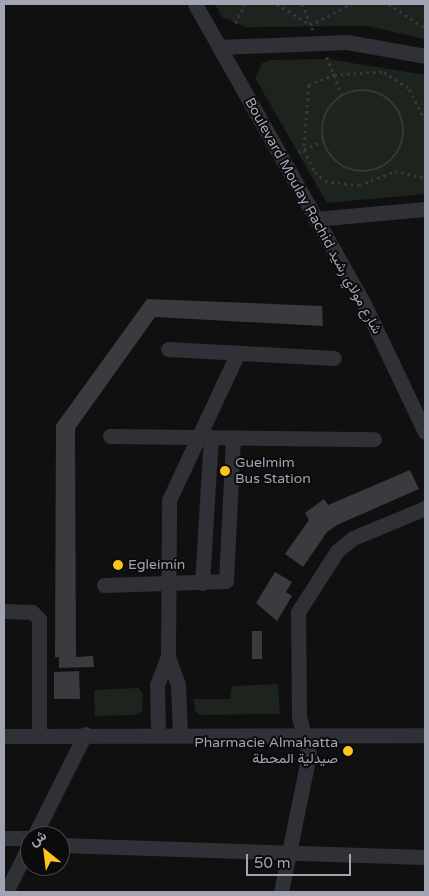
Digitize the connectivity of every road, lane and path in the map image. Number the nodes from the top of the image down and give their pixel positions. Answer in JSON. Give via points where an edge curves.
{"nodes":[{"id":1,"x":194,"y":4,"type":"edge"},
{"id":2,"x":245,"y":4,"type":"edge"},
{"id":3,"x":251,"y":4,"type":"edge"},
{"id":4,"x":256,"y":4,"type":"edge"},
{"id":5,"x":277,"y":4,"type":"edge"},
{"id":6,"x":351,"y":4,"type":"edge"},
{"id":7,"x":389,"y":4,"type":"edge"},
{"id":8,"x":235,"y":23,"type":"dead end"},
{"id":9,"x":425,"y":28,"type":"edge"},
{"id":10,"x":219,"y":46,"type":"junction"},
{"id":11,"x":425,"y":56,"type":"edge"},
{"id":12,"x":425,"y":121,"type":"edge"},
{"id":13,"x":323,"y":141,"type":"junction"},
{"id":14,"x":304,"y":150,"type":"junction"},
{"id":15,"x":298,"y":152,"type":"dead end"},
{"id":16,"x":425,"y":178,"type":"edge"},
{"id":17,"x":425,"y":209,"type":"edge"},
{"id":18,"x":316,"y":219,"type":"junction"},
{"id":19,"x":168,"y":349,"type":"dead end"},
{"id":20,"x":238,"y":353,"type":"junction"},
{"id":21,"x":334,"y":358,"type":"dead end"},
{"id":22,"x":425,"y":432,"type":"edge"},
{"id":23,"x":110,"y":436,"type":"dead end"},
{"id":24,"x":204,"y":437,"type":"junction"},
{"id":25,"x":233,"y":437,"type":"junction"},
{"id":26,"x":374,"y":439,"type":"dead end"},
{"id":27,"x":425,"y":508,"type":"edge"},
{"id":28,"x":202,"y":583,"type":"junction"},
{"id":29,"x":168,"y":584,"type":"junction"},
{"id":30,"x":104,"y":585,"type":"dead end"},
{"id":31,"x":4,"y":612,"type":"edge"},
{"id":32,"x":168,"y":657,"type":"junction"},
{"id":33,"x":85,"y":734,"type":"junction"},
{"id":34,"x":39,"y":735,"type":"junction"},
{"id":35,"x":158,"y":735,"type":"junction"},
{"id":36,"x":180,"y":735,"type":"junction"},
{"id":37,"x":425,"y":735,"type":"edge"},
{"id":38,"x":4,"y":736,"type":"edge"},
{"id":39,"x":306,"y":736,"type":"junction"},
{"id":40,"x":39,"y":826,"type":"edge"},
{"id":41,"x":4,"y":838,"type":"edge"},
{"id":42,"x":20,"y":838,"type":"edge"},
{"id":43,"x":70,"y":846,"type":"edge"},
{"id":44,"x":287,"y":852,"type":"junction"},
{"id":45,"x":425,"y":857,"type":"edge"},
{"id":46,"x":20,"y":863,"type":"edge"},
{"id":47,"x":5,"y":892,"type":"edge"},
{"id":48,"x":10,"y":892,"type":"edge"},
{"id":49,"x":281,"y":892,"type":"edge"}],
"edges":[{"from":1,"to":10,"type":"street","name":"Boulevard Moulay Rachid شارع مولاي رشيد"},
{"from":2,"to":8,"type":"path"},
{"from":3,"to":4,"type":"path"},
{"from":5,"to":6,"type":"path","via":[[310,25]]},
{"from":7,"to":9,"type":"path"},
{"from":10,"to":11,"type":"street","via":[[348,42]]},
{"from":10,"to":18,"type":"street","name":"Boulevard Moulay Rachid شارع مولاي رشيد"},
{"from":12,"to":14,"type":"path","via":[[408,88],[389,75],[367,71],[320,78],[309,85],[307,92]]},
{"from":13,"to":13,"type":"path","via":[[340,165],[366,172],[390,161],[399,150],[403,125],[386,98],[354,91],[332,104],[323,123]]},
{"from":13,"to":14,"type":"path"},
{"from":14,"to":15,"type":"path"},
{"from":14,"to":16,"type":"path","via":[[315,172],[336,186],[359,185],[395,171]]},
{"from":17,"to":18,"type":"street"},
{"from":18,"to":22,"type":"street","name":"Boulevard Moulay Rachid شارع مولاي رشيد","via":[[367,311]]},
{"from":19,"to":20,"type":"street"},
{"from":20,"to":21,"type":"street"},
{"from":20,"to":24,"type":"street"},
{"from":23,"to":24,"type":"street"},
{"from":24,"to":25,"type":"street"},
{"from":24,"to":28,"type":"street"},
{"from":24,"to":29,"type":"street","via":[[169,500]]},
{"from":25,"to":26,"type":"street"},
{"from":25,"to":28,"type":"street","via":[[226,579]]},
{"from":27,"to":39,"type":"street","via":[[342,547],[298,612],[299,717]]},
{"from":28,"to":29,"type":"street"},
{"from":29,"to":30,"type":"street"},
{"from":29,"to":32,"type":"street"},
{"from":31,"to":34,"type":"street","via":[[32,612],[39,619]]},
{"from":32,"to":35,"type":"street","via":[[157,684]]},
{"from":32,"to":36,"type":"street","via":[[178,684]]},
{"from":33,"to":34,"type":"street"},
{"from":33,"to":35,"type":"street"},
{"from":33,"to":40,"type":"street"},
{"from":34,"to":38,"type":"street"},
{"from":35,"to":36,"type":"street"},
{"from":36,"to":39,"type":"street"},
{"from":37,"to":39,"type":"street"},
{"from":39,"to":44,"type":"street","via":[[309,754]]},
{"from":41,"to":42,"type":"street"},
{"from":43,"to":44,"type":"street"},
{"from":44,"to":45,"type":"street"},
{"from":44,"to":49,"type":"street"},
{"from":46,"to":47,"type":"street"},
{"from":47,"to":48,"type":"street"}]}
